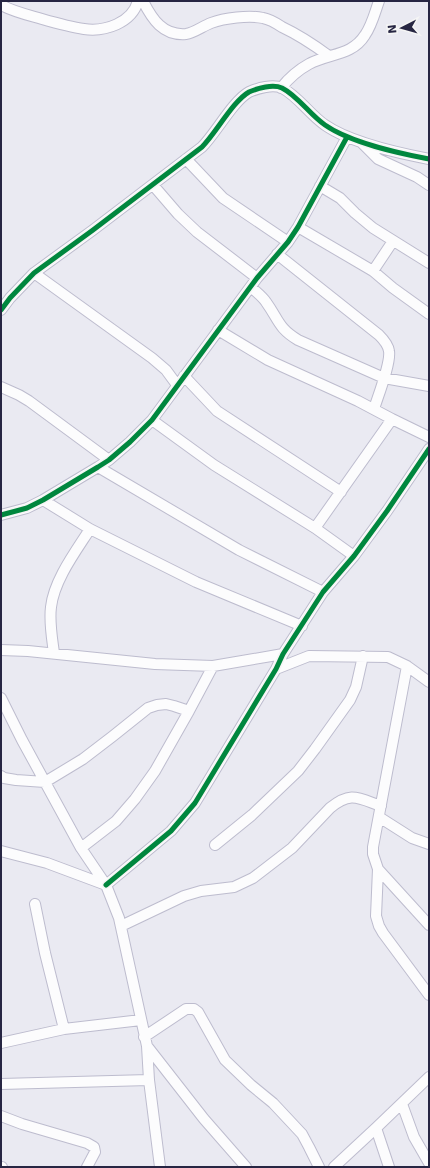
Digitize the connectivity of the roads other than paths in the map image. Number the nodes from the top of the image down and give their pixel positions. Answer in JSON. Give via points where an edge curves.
{"nodes":[{"id":1,"x":138,"y":1,"type":"edge"},
{"id":2,"x":143,"y":1,"type":"edge"},
{"id":3,"x":379,"y":1,"type":"edge"},
{"id":4,"x":1,"y":5,"type":"edge"},
{"id":5,"x":329,"y":56,"type":"junction"},
{"id":6,"x":281,"y":88,"type":"junction"},
{"id":7,"x":346,"y":137,"type":"junction"},
{"id":8,"x":360,"y":141,"type":"junction"},
{"id":9,"x":429,"y":159,"type":"edge"},
{"id":10,"x":186,"y":160,"type":"junction"},
{"id":11,"x":153,"y":185,"type":"junction"},
{"id":12,"x":429,"y":185,"type":"edge"},
{"id":13,"x":320,"y":186,"type":"junction"},
{"id":14,"x":298,"y":227,"type":"junction"},
{"id":15,"x":393,"y":241,"type":"junction"},
{"id":16,"x":288,"y":242,"type":"junction"},
{"id":17,"x":277,"y":254,"type":"junction"},
{"id":18,"x":429,"y":263,"type":"edge"},
{"id":19,"x":373,"y":271,"type":"junction"},
{"id":20,"x":34,"y":273,"type":"junction"},
{"id":21,"x":257,"y":278,"type":"junction"},
{"id":22,"x":251,"y":287,"type":"junction"},
{"id":23,"x":1,"y":310,"type":"edge"},
{"id":24,"x":429,"y":314,"type":"edge"},
{"id":25,"x":218,"y":330,"type":"junction"},
{"id":26,"x":184,"y":376,"type":"junction"},
{"id":27,"x":384,"y":378,"type":"junction"},
{"id":28,"x":178,"y":385,"type":"junction"},
{"id":29,"x":429,"y":386,"type":"edge"},
{"id":30,"x":1,"y":387,"type":"edge"},
{"id":31,"x":374,"y":409,"type":"junction"},
{"id":32,"x":392,"y":419,"type":"junction"},
{"id":33,"x":152,"y":420,"type":"junction"},
{"id":34,"x":429,"y":437,"type":"edge"},
{"id":35,"x":429,"y":449,"type":"edge"},
{"id":36,"x":109,"y":460,"type":"junction"},
{"id":37,"x":98,"y":467,"type":"junction"},
{"id":38,"x":341,"y":492,"type":"junction"},
{"id":39,"x":43,"y":500,"type":"junction"},
{"id":40,"x":1,"y":515,"type":"edge"},
{"id":41,"x":90,"y":528,"type":"junction"},
{"id":42,"x":315,"y":528,"type":"junction"},
{"id":43,"x":354,"y":556,"type":"junction"},
{"id":44,"x":323,"y":592,"type":"junction"},
{"id":45,"x":302,"y":626,"type":"junction"},
{"id":46,"x":1,"y":650,"type":"edge"},
{"id":47,"x":54,"y":654,"type":"junction"},
{"id":48,"x":283,"y":654,"type":"junction"},
{"id":49,"x":363,"y":656,"type":"junction"},
{"id":50,"x":213,"y":666,"type":"junction"},
{"id":51,"x":407,"y":666,"type":"junction"},
{"id":52,"x":276,"y":669,"type":"junction"},
{"id":53,"x":429,"y":682,"type":"edge"},
{"id":54,"x":1,"y":698,"type":"edge"},
{"id":55,"x":189,"y":711,"type":"junction"},
{"id":56,"x":1,"y":776,"type":"edge"},
{"id":57,"x":45,"y":782,"type":"junction"},
{"id":58,"x":381,"y":806,"type":"junction"},
{"id":59,"x":379,"y":817,"type":"junction"},
{"id":60,"x":429,"y":844,"type":"edge"},
{"id":61,"x":215,"y":845,"type":"dead end"},
{"id":62,"x":81,"y":848,"type":"junction"},
{"id":63,"x":1,"y":851,"type":"edge"},
{"id":64,"x":378,"y":869,"type":"junction"},
{"id":65,"x":106,"y":885,"type":"junction"},
{"id":66,"x":35,"y":904,"type":"dead end"},
{"id":67,"x":429,"y":925,"type":"edge"},
{"id":68,"x":121,"y":926,"type":"junction"},
{"id":69,"x":429,"y":995,"type":"edge"},
{"id":70,"x":141,"y":1020,"type":"junction"},
{"id":71,"x":64,"y":1029,"type":"junction"},
{"id":72,"x":146,"y":1041,"type":"junction"},
{"id":73,"x":1,"y":1043,"type":"edge"},
{"id":74,"x":429,"y":1077,"type":"edge"},
{"id":75,"x":149,"y":1080,"type":"junction"},
{"id":76,"x":1,"y":1084,"type":"edge"},
{"id":77,"x":402,"y":1104,"type":"junction"},
{"id":78,"x":1,"y":1116,"type":"edge"},
{"id":79,"x":376,"y":1128,"type":"junction"},
{"id":80,"x":429,"y":1163,"type":"edge"},
{"id":81,"x":87,"y":1167,"type":"edge"},
{"id":82,"x":160,"y":1167,"type":"edge"},
{"id":83,"x":246,"y":1167,"type":"edge"},
{"id":84,"x":319,"y":1167,"type":"edge"},
{"id":85,"x":334,"y":1167,"type":"edge"},
{"id":86,"x":389,"y":1167,"type":"edge"}],
"edges":[{"from":1,"to":4,"type":"street","via":[[133,12],[125,20],[100,29],[86,30]]},
{"from":2,"to":5,"type":"street","via":[[159,26],[168,32],[187,34],[224,20],[263,18],[300,36]]},
{"from":3,"to":5,"type":"street","via":[[371,24],[361,41],[354,48]]},
{"from":5,"to":6,"type":"street","via":[[309,64]]},
{"from":6,"to":7,"type":"street","via":[[324,124]]},
{"from":6,"to":10,"type":"street","via":[[267,86],[249,92],[210,139]]},
{"from":7,"to":8,"type":"street"},
{"from":7,"to":13,"type":"street"},
{"from":8,"to":9,"type":"street"},
{"from":8,"to":12,"type":"street","via":[[378,159]]},
{"from":10,"to":11,"type":"street"},
{"from":10,"to":16,"type":"street","via":[[223,198]]},
{"from":11,"to":20,"type":"street"},
{"from":11,"to":21,"type":"street","via":[[197,232]]},
{"from":13,"to":14,"type":"street"},
{"from":13,"to":15,"type":"street","via":[[340,198],[369,225]]},
{"from":14,"to":16,"type":"street"},
{"from":14,"to":19,"type":"street"},
{"from":15,"to":18,"type":"street"},
{"from":15,"to":19,"type":"street"},
{"from":16,"to":17,"type":"street"},
{"from":17,"to":21,"type":"street"},
{"from":17,"to":27,"type":"street","via":[[383,340],[390,352]]},
{"from":19,"to":24,"type":"street"},
{"from":20,"to":23,"type":"street"},
{"from":20,"to":28,"type":"street","via":[[152,358]]},
{"from":21,"to":22,"type":"street"},
{"from":22,"to":25,"type":"street"},
{"from":22,"to":27,"type":"street","via":[[266,302],[288,334]]},
{"from":25,"to":26,"type":"street"},
{"from":25,"to":31,"type":"street","via":[[268,360]]},
{"from":26,"to":28,"type":"street"},
{"from":26,"to":38,"type":"street","via":[[217,411]]},
{"from":27,"to":29,"type":"street"},
{"from":27,"to":31,"type":"street"},
{"from":28,"to":33,"type":"street"},
{"from":30,"to":36,"type":"street","via":[[19,395]]},
{"from":31,"to":32,"type":"street"},
{"from":32,"to":34,"type":"street"},
{"from":32,"to":38,"type":"street"},
{"from":33,"to":36,"type":"street"},
{"from":33,"to":42,"type":"street","via":[[214,465]]},
{"from":35,"to":43,"type":"street"},
{"from":36,"to":37,"type":"street"},
{"from":37,"to":39,"type":"street"},
{"from":37,"to":44,"type":"street","via":[[240,550]]},
{"from":38,"to":42,"type":"street"},
{"from":39,"to":40,"type":"street","via":[[27,508]]},
{"from":39,"to":41,"type":"street"},
{"from":41,"to":45,"type":"street","via":[[196,582]]},
{"from":41,"to":47,"type":"street","via":[[59,580],[52,597]]},
{"from":42,"to":43,"type":"street"},
{"from":43,"to":44,"type":"street"},
{"from":44,"to":45,"type":"street"},
{"from":45,"to":48,"type":"street"},
{"from":46,"to":47,"type":"street"},
{"from":47,"to":50,"type":"street","via":[[155,664]]},
{"from":48,"to":50,"type":"street"},
{"from":48,"to":52,"type":"street"},
{"from":49,"to":51,"type":"street","via":[[388,657]]},
{"from":49,"to":52,"type":"street","via":[[309,656]]},
{"from":49,"to":61,"type":"street","via":[[356,687],[350,700],[298,771],[252,816]]},
{"from":50,"to":55,"type":"street"},
{"from":51,"to":53,"type":"street"},
{"from":51,"to":58,"type":"street"},
{"from":52,"to":65,"type":"street","via":[[195,803],[171,830]]},
{"from":54,"to":57,"type":"street"},
{"from":55,"to":57,"type":"street","via":[[166,704],[148,708],[95,750]]},
{"from":55,"to":62,"type":"street","via":[[135,799],[116,821]]},
{"from":56,"to":57,"type":"street"},
{"from":57,"to":62,"type":"street"},
{"from":58,"to":59,"type":"street"},
{"from":58,"to":68,"type":"street","via":[[358,798],[345,798],[330,808],[292,848],[249,880],[234,887],[184,896]]},
{"from":59,"to":60,"type":"street","via":[[412,838]]},
{"from":59,"to":64,"type":"street","via":[[373,846]]},
{"from":62,"to":65,"type":"street"},
{"from":63,"to":65,"type":"street","via":[[47,863]]},
{"from":64,"to":67,"type":"street"},
{"from":64,"to":69,"type":"street","via":[[376,916],[379,926]]},
{"from":65,"to":68,"type":"street"},
{"from":66,"to":71,"type":"street"},
{"from":68,"to":70,"type":"street"},
{"from":70,"to":71,"type":"street"},
{"from":70,"to":72,"type":"street"},
{"from":71,"to":73,"type":"street"},
{"from":72,"to":75,"type":"street"},
{"from":72,"to":83,"type":"street","via":[[204,1119]]},
{"from":72,"to":84,"type":"street","via":[[186,1008],[194,1009],[225,1060],[273,1103],[302,1134]]},
{"from":74,"to":77,"type":"street"},
{"from":75,"to":76,"type":"street"},
{"from":75,"to":82,"type":"street"},
{"from":77,"to":79,"type":"street"},
{"from":77,"to":80,"type":"street","via":[[414,1137]]},
{"from":78,"to":81,"type":"street","via":[[94,1147],[95,1152]]},
{"from":79,"to":85,"type":"street"},
{"from":79,"to":86,"type":"street"}]}
